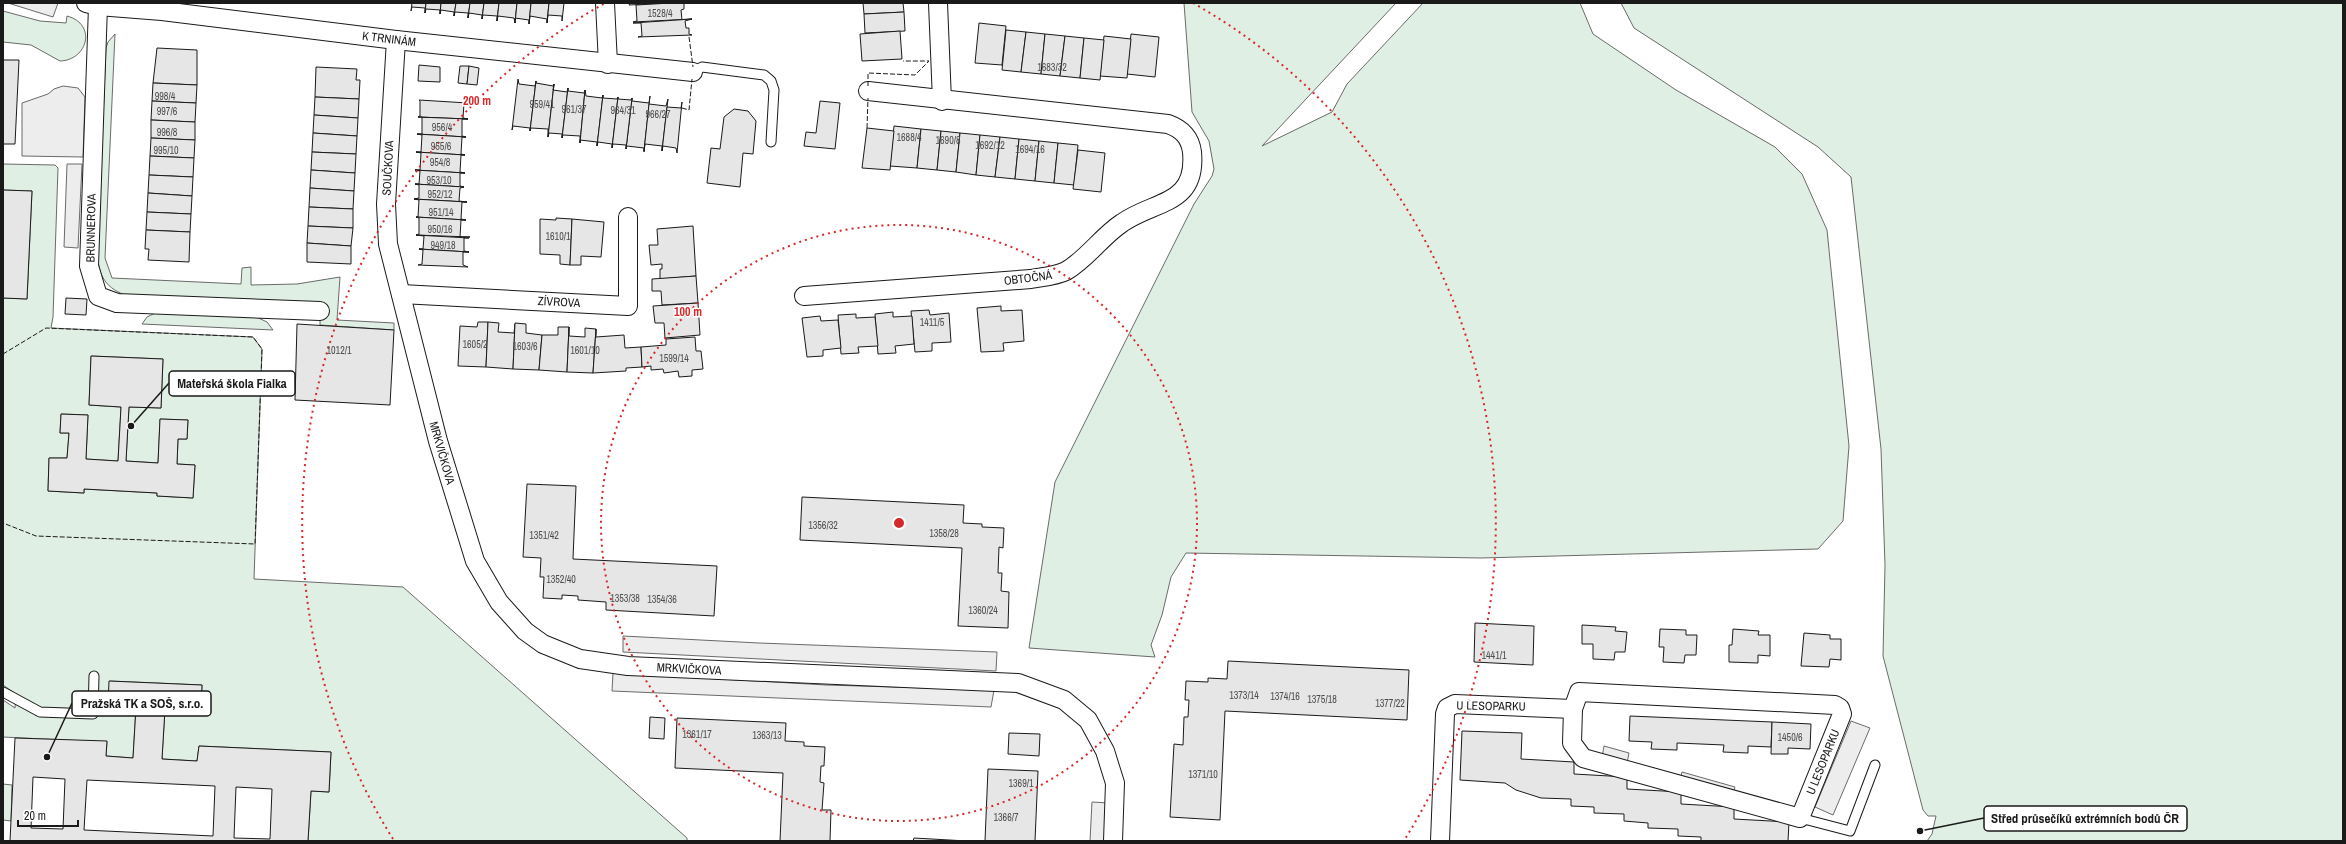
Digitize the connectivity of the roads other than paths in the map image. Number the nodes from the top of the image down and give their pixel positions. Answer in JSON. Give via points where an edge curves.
{"nodes":[{"id":1,"x":182,"y":3,"type":"edge"},
{"id":2,"x":605,"y":3,"type":"edge"},
{"id":3,"x":938,"y":3,"type":"edge"},
{"id":4,"x":92,"y":5,"type":"edge"},
{"id":5,"x":162,"y":10,"type":"junction"},
{"id":6,"x":396,"y":40,"type":"junction"},
{"id":7,"x":608,"y":64,"type":"junction"},
{"id":8,"x":693,"y":72,"type":"joint"},
{"id":9,"x":868,"y":91,"type":"dead end"},
{"id":10,"x":942,"y":100,"type":"junction"},
{"id":11,"x":771,"y":142,"type":"dead end"},
{"id":12,"x":628,"y":216,"type":"dead end"},
{"id":13,"x":401,"y":294,"type":"junction"},
{"id":14,"x":804,"y":296,"type":"dead end"},
{"id":15,"x":320,"y":311,"type":"dead end"},
{"id":16,"x":94,"y":676,"type":"dead end"},
{"id":17,"x":3,"y":692,"type":"edge"},
{"id":18,"x":1573,"y":709,"type":"junction"},
{"id":19,"x":1875,"y":765,"type":"dead end"},
{"id":20,"x":1800,"y":818,"type":"junction"},
{"id":21,"x":1113,"y":841,"type":"edge"},
{"id":22,"x":1440,"y":841,"type":"edge"}],
"edges":[{"from":1,"to":5,"type":"street"},
{"from":2,"to":7,"type":"street"},
{"from":3,"to":10,"type":"street"},
{"from":4,"to":5,"type":"street","name":"K TRNINÁM"},
{"from":4,"to":15,"type":"street","name":"BRUNNEROVA","via":[[89,266],[98,296],[117,303]]},
{"from":5,"to":6,"type":"street","name":"K TRNINÁM"},
{"from":6,"to":7,"type":"street","name":"K TRNINÁM"},
{"from":6,"to":13,"type":"street","name":"SOUČKOVA","via":[[386,204],[388,244]]},
{"from":7,"to":8,"type":"street","name":"K TRNINÁM"},
{"from":8,"to":11,"type":"lane","via":[[702,67],[764,76],[772,81],[774,90]]},
{"from":9,"to":10,"type":"street","name":"OBTOČNÁ"},
{"from":10,"to":14,"type":"street","name":"OBTOČNÁ","via":[[1177,127],[1188,138],[1191,147],[1191,169],[1183,190],[1175,198],[1120,224],[1066,271],[1031,279]]},
{"from":12,"to":13,"type":"street","name":"ZÍVROVA","via":[[628,306]]},
{"from":13,"to":21,"type":"street","name":"MRKVIČKOVA","via":[[438,441],[475,561],[499,602],[525,631],[561,653],[597,663],[1018,683],[1064,700],[1088,720],[1106,751],[1115,783]]},
{"from":16,"to":17,"type":"lane","via":[[93,714],[40,712]]},
{"from":18,"to":20,"type":"street","name":"U LESOPARKU","via":[[1572,743],[1583,758]]},
{"from":18,"to":20,"type":"street","name":"U LESOPARKU","via":[[1579,692],[1835,705],[1840,708],[1842,714]]},
{"from":18,"to":22,"type":"street","name":"U LESOPARKU","via":[[1455,704],[1449,706],[1445,714]]},
{"from":19,"to":20,"type":"lane","via":[[1850,831]]}]}
